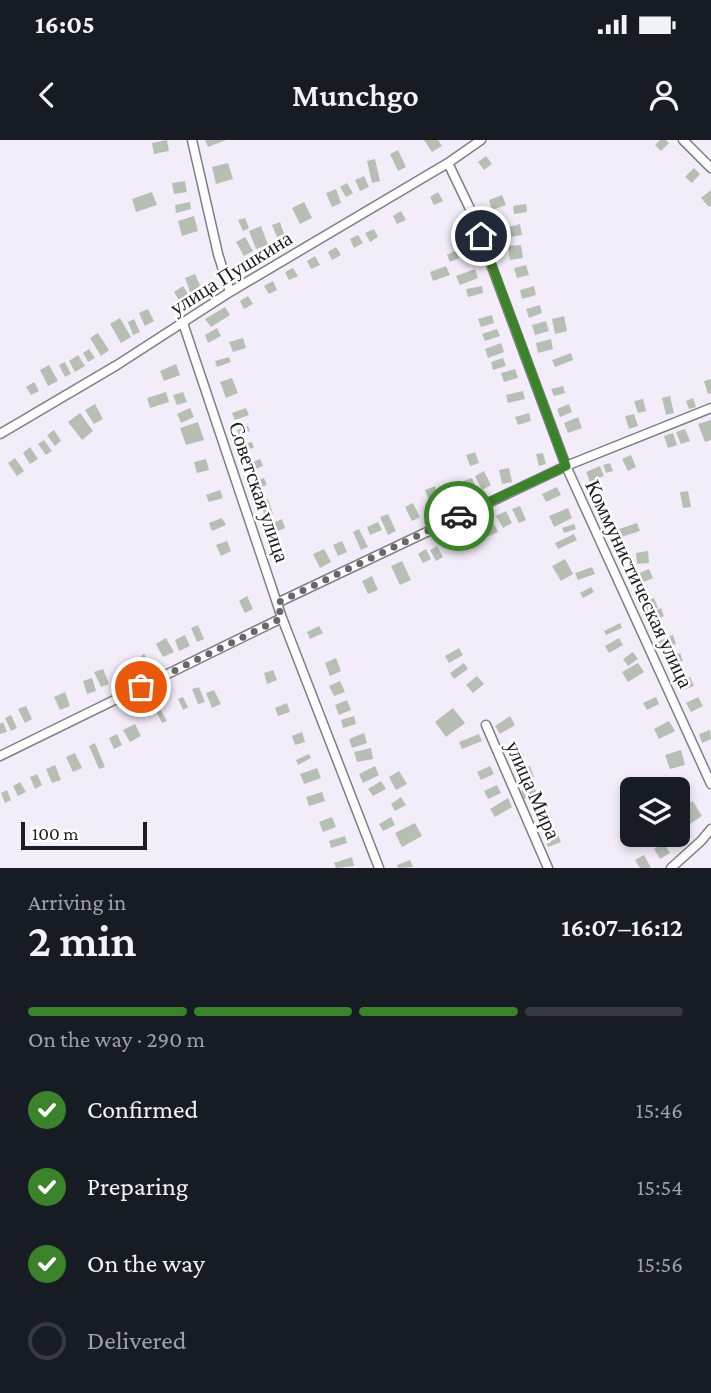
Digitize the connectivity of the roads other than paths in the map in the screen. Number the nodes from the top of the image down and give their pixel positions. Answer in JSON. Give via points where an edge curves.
{"nodes":[{"id":1,"x":192,"y":140,"type":"edge"},
{"id":2,"x":481,"y":140,"type":"edge"},
{"id":3,"x":683,"y":140,"type":"edge"},
{"id":4,"x":448,"y":163,"type":"junction"},
{"id":5,"x":711,"y":168,"type":"edge"},
{"id":6,"x":230,"y":292,"type":"junction"},
{"id":7,"x":183,"y":323,"type":"junction"},
{"id":8,"x":711,"y":408,"type":"edge"},
{"id":9,"x":0,"y":434,"type":"edge"},
{"id":10,"x":566,"y":466,"type":"junction"},
{"id":11,"x":277,"y":603,"type":"junction"},
{"id":12,"x":282,"y":618,"type":"junction"},
{"id":13,"x":486,"y":725,"type":"dead end"},
{"id":14,"x":0,"y":756,"type":"edge"},
{"id":15,"x":711,"y":784,"type":"edge"},
{"id":16,"x":711,"y":829,"type":"edge"},
{"id":17,"x":379,"y":868,"type":"edge"},
{"id":18,"x":548,"y":868,"type":"edge"},
{"id":19,"x":671,"y":868,"type":"edge"}],
"edges":[{"from":1,"to":6,"type":"street"},
{"from":2,"to":4,"type":"street","name":"улица Пушкина"},
{"from":3,"to":5,"type":"street"},
{"from":4,"to":6,"type":"street","name":"улица Пушкина"},
{"from":4,"to":10,"type":"street","name":"Коммунистическая улица","via":[[472,213]]},
{"from":6,"to":7,"type":"street","name":"улица Пушкина"},
{"from":7,"to":9,"type":"street","name":"улица Пушкина"},
{"from":7,"to":11,"type":"street","name":"Советская улица"},
{"from":8,"to":10,"type":"street"},
{"from":10,"to":11,"type":"street"},
{"from":10,"to":15,"type":"street","name":"Коммунистическая улица"},
{"from":11,"to":12,"type":"street","name":"Советская улица"},
{"from":12,"to":14,"type":"street"},
{"from":12,"to":17,"type":"street","name":"Советская улица"},
{"from":13,"to":18,"type":"street","name":"улица Мира"},
{"from":16,"to":19,"type":"street"}]}
